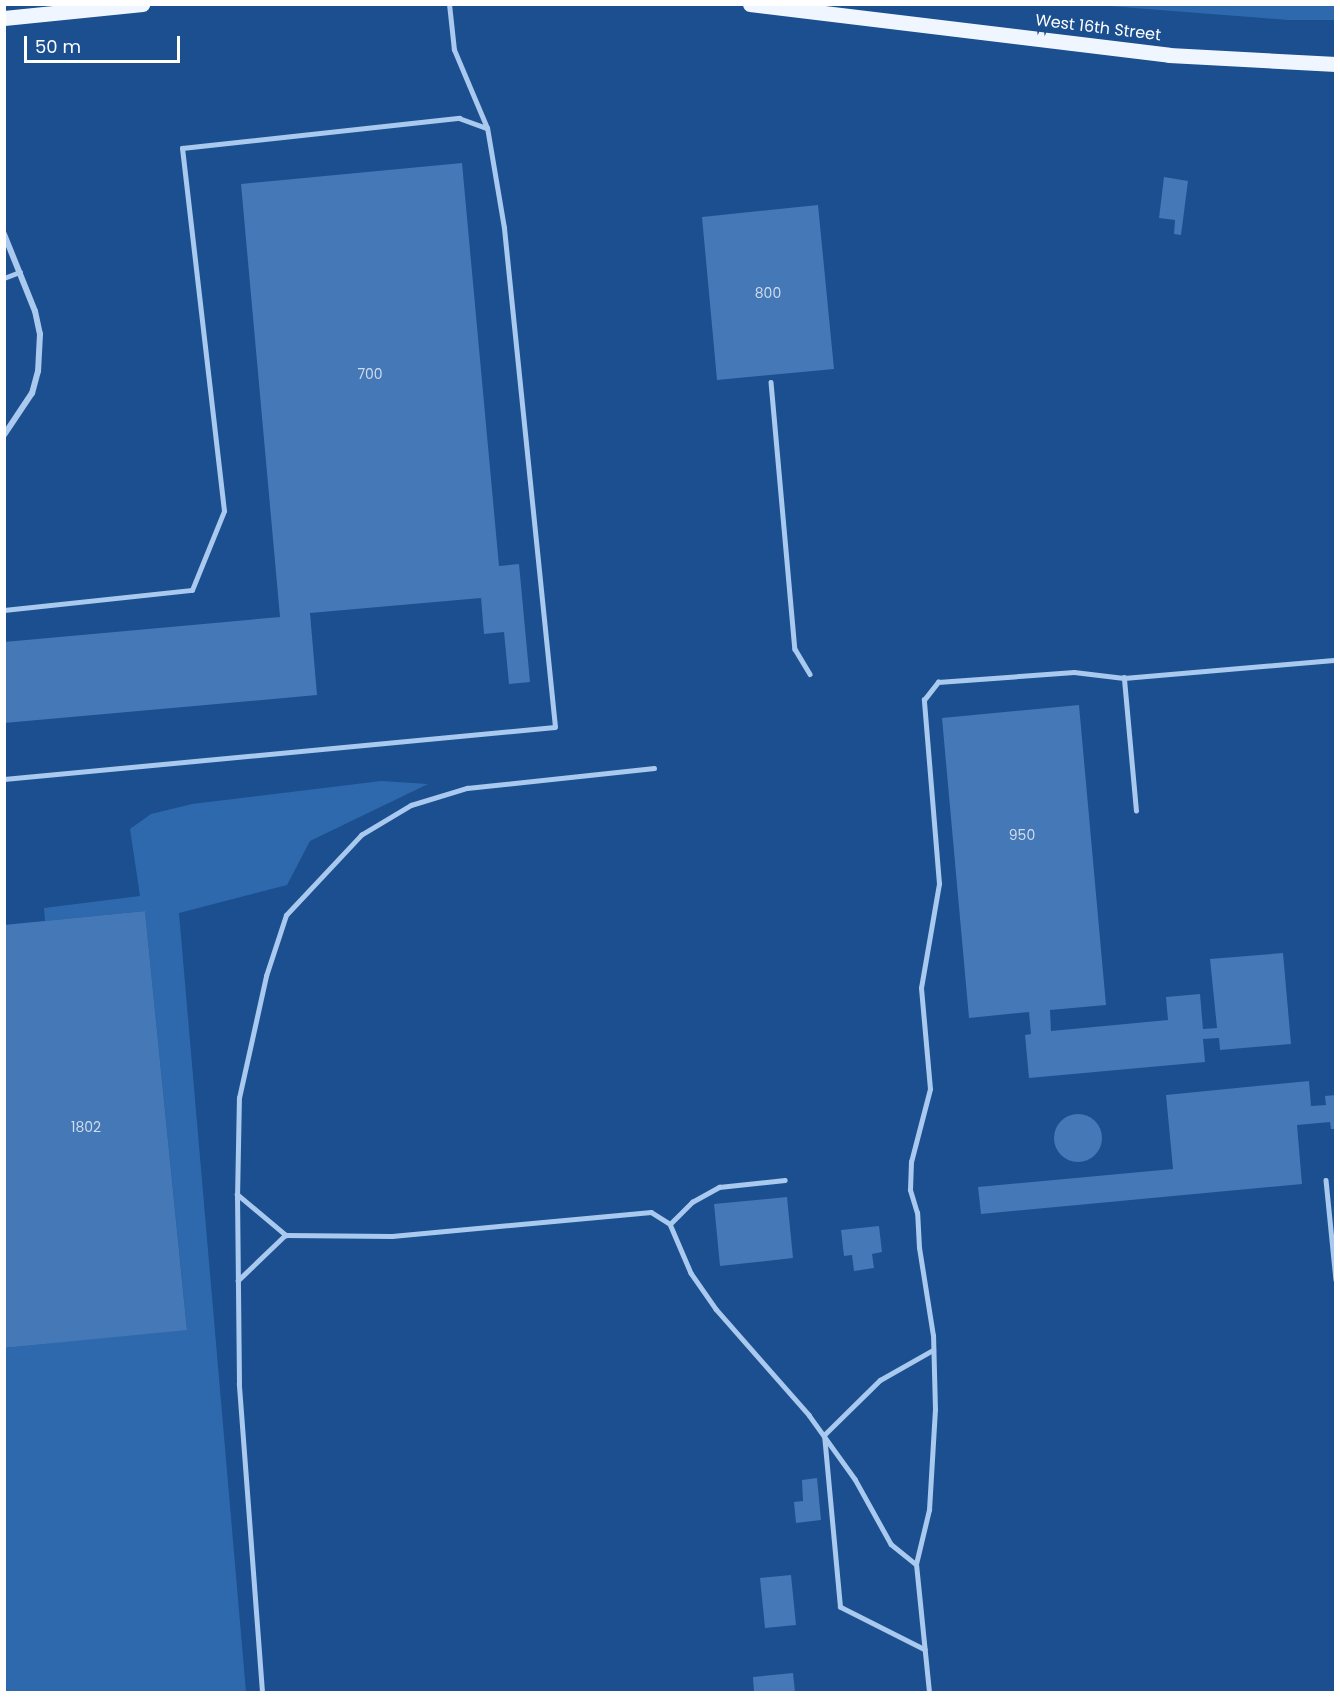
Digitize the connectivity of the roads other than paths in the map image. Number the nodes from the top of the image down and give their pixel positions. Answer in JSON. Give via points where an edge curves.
{"nodes":[{"id":1,"x":142,"y":4,"type":"edge"},
{"id":2,"x":449,"y":4,"type":"edge"},
{"id":3,"x":750,"y":4,"type":"edge"},
{"id":4,"x":4,"y":18,"type":"edge"},
{"id":5,"x":1335,"y":64,"type":"edge"},
{"id":6,"x":487,"y":128,"type":"junction"},
{"id":7,"x":4,"y":234,"type":"edge"},
{"id":8,"x":20,"y":272,"type":"junction"},
{"id":9,"x":4,"y":278,"type":"edge"},
{"id":10,"x":771,"y":382,"type":"dead end"},
{"id":11,"x":4,"y":435,"type":"edge"},
{"id":12,"x":4,"y":610,"type":"edge"},
{"id":13,"x":1335,"y":660,"type":"edge"},
{"id":14,"x":810,"y":674,"type":"dead end"},
{"id":15,"x":1124,"y":678,"type":"junction"},
{"id":16,"x":654,"y":768,"type":"dead end"},
{"id":17,"x":4,"y":778,"type":"edge"},
{"id":18,"x":1136,"y":811,"type":"dead end"},
{"id":19,"x":785,"y":1180,"type":"dead end"},
{"id":20,"x":1326,"y":1180,"type":"dead end"},
{"id":21,"x":237,"y":1194,"type":"junction"},
{"id":22,"x":670,"y":1224,"type":"junction"},
{"id":23,"x":286,"y":1235,"type":"junction"},
{"id":24,"x":1335,"y":1280,"type":"edge"},
{"id":25,"x":238,"y":1281,"type":"junction"},
{"id":26,"x":933,"y":1350,"type":"junction"},
{"id":27,"x":824,"y":1436,"type":"junction"},
{"id":28,"x":916,"y":1564,"type":"junction"},
{"id":29,"x":925,"y":1650,"type":"junction"},
{"id":30,"x":262,"y":1692,"type":"edge"},
{"id":31,"x":929,"y":1692,"type":"edge"}],
"edges":[{"from":1,"to":4,"type":"main road"},
{"from":2,"to":6,"type":"lane","via":[[454,50]]},
{"from":3,"to":5,"type":"main road","name":"West 16th Street","via":[[1169,55]]},
{"from":6,"to":12,"type":"lane","via":[[459,118],[182,148],[224,511],[192,590]]},
{"from":6,"to":17,"type":"lane","via":[[504,228],[555,727]]},
{"from":7,"to":8,"type":"street"},
{"from":8,"to":9,"type":"lane"},
{"from":8,"to":11,"type":"street","via":[[39,322],[39,360],[32,393]]},
{"from":10,"to":14,"type":"lane","via":[[795,649]]},
{"from":13,"to":15,"type":"lane"},
{"from":15,"to":18,"type":"lane"},
{"from":15,"to":26,"type":"lane","via":[[1074,672],[938,682],[924,700],[939,884],[921,988],[930,1089],[911,1162],[910,1190],[917,1213]]},
{"from":16,"to":21,"type":"lane","via":[[467,788],[411,805],[361,835],[312,885],[286,915],[266,976],[239,1098]]},
{"from":19,"to":22,"type":"lane","via":[[719,1187],[692,1202]]},
{"from":20,"to":24,"type":"lane"},
{"from":21,"to":23,"type":"lane"},
{"from":21,"to":25,"type":"lane"},
{"from":22,"to":23,"type":"lane","via":[[651,1212],[392,1236]]},
{"from":22,"to":27,"type":"lane","via":[[691,1273],[716,1310]]},
{"from":23,"to":25,"type":"lane"},
{"from":25,"to":30,"type":"lane","via":[[240,1384]]},
{"from":26,"to":27,"type":"lane","via":[[880,1380]]},
{"from":26,"to":28,"type":"lane","via":[[935,1410],[929,1510]]},
{"from":27,"to":28,"type":"lane","via":[[855,1479],[891,1544]]},
{"from":27,"to":29,"type":"lane","via":[[840,1607]]},
{"from":28,"to":29,"type":"lane"},
{"from":29,"to":31,"type":"lane"}]}
